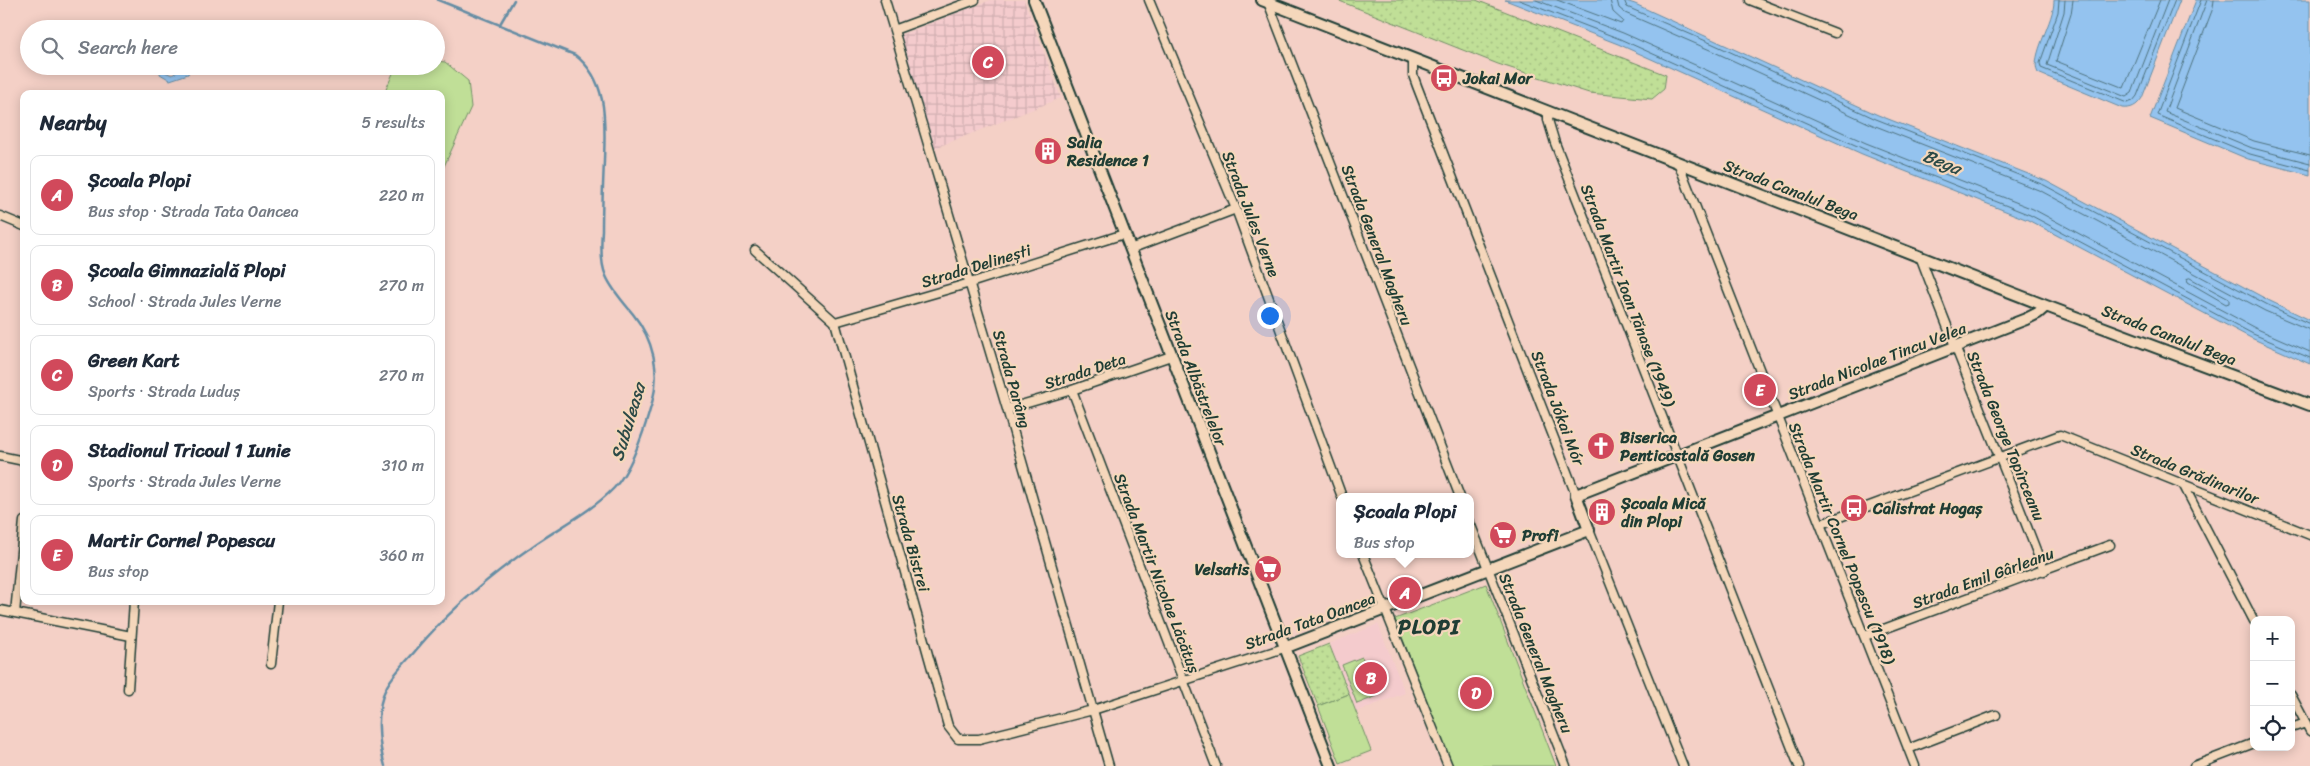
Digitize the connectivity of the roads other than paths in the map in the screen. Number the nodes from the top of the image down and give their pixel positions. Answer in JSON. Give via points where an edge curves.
{"nodes":[{"id":1,"x":885,"y":0,"type":"edge"},
{"id":2,"x":976,"y":0,"type":"edge"},
{"id":3,"x":1034,"y":0,"type":"edge"},
{"id":4,"x":1149,"y":0,"type":"edge"},
{"id":5,"x":1750,"y":0,"type":"edge"},
{"id":6,"x":1265,"y":1,"type":"edge"},
{"id":7,"x":894,"y":30,"type":"junction"},
{"id":8,"x":1836,"y":33,"type":"dead end"},
{"id":9,"x":1413,"y":59,"type":"junction"},
{"id":10,"x":1548,"y":112,"type":"junction"},
{"id":11,"x":1678,"y":162,"type":"junction"},
{"id":12,"x":1236,"y":209,"type":"junction"},
{"id":13,"x":0,"y":216,"type":"edge"},
{"id":14,"x":20,"y":224,"type":"edge"},
{"id":15,"x":1124,"y":234,"type":"junction"},
{"id":16,"x":1130,"y":249,"type":"junction"},
{"id":17,"x":755,"y":250,"type":"dead end"},
{"id":18,"x":1920,"y":256,"type":"junction"},
{"id":19,"x":970,"y":283,"type":"junction"},
{"id":20,"x":2046,"y":306,"type":"junction"},
{"id":21,"x":835,"y":322,"type":"junction"},
{"id":22,"x":1955,"y":347,"type":"junction"},
{"id":23,"x":1172,"y":356,"type":"junction"},
{"id":24,"x":1072,"y":390,"type":"junction"},
{"id":25,"x":2310,"y":406,"type":"edge"},
{"id":26,"x":1007,"y":410,"type":"junction"},
{"id":27,"x":1776,"y":417,"type":"junction"},
{"id":28,"x":0,"y":456,"type":"edge"},
{"id":29,"x":1676,"y":456,"type":"junction"},
{"id":30,"x":2001,"y":457,"type":"junction"},
{"id":31,"x":20,"y":460,"type":"edge"},
{"id":32,"x":2184,"y":486,"type":"junction"},
{"id":33,"x":1341,"y":493,"type":"edge"},
{"id":34,"x":1458,"y":493,"type":"edge"},
{"id":35,"x":1576,"y":495,"type":"junction"},
{"id":36,"x":1821,"y":524,"type":"junction"},
{"id":37,"x":1589,"y":530,"type":"junction"},
{"id":38,"x":1474,"y":533,"type":"edge"},
{"id":39,"x":2310,"y":535,"type":"edge"},
{"id":40,"x":2110,"y":545,"type":"dead end"},
{"id":41,"x":1364,"y":558,"type":"edge"},
{"id":42,"x":20,"y":562,"type":"edge"},
{"id":43,"x":1488,"y":570,"type":"junction"},
{"id":44,"x":2044,"y":571,"type":"junction"},
{"id":45,"x":134,"y":605,"type":"edge"},
{"id":46,"x":278,"y":605,"type":"edge"},
{"id":47,"x":0,"y":610,"type":"edge"},
{"id":48,"x":1384,"y":610,"type":"junction"},
{"id":49,"x":15,"y":613,"type":"junction"},
{"id":50,"x":2251,"y":616,"type":"edge"},
{"id":51,"x":131,"y":636,"type":"junction"},
{"id":52,"x":1865,"y":636,"type":"junction"},
{"id":53,"x":1284,"y":648,"type":"junction"},
{"id":54,"x":271,"y":664,"type":"dead end"},
{"id":55,"x":1182,"y":681,"type":"junction"},
{"id":56,"x":128,"y":689,"type":"dead end"},
{"id":57,"x":2295,"y":702,"type":"edge"},
{"id":58,"x":1093,"y":710,"type":"junction"},
{"id":59,"x":1996,"y":715,"type":"dead end"},
{"id":60,"x":2306,"y":723,"type":"junction"},
{"id":61,"x":2295,"y":727,"type":"edge"},
{"id":62,"x":2310,"y":731,"type":"edge"},
{"id":63,"x":2250,"y":745,"type":"edge"},
{"id":64,"x":1908,"y":749,"type":"junction"},
{"id":65,"x":1109,"y":766,"type":"edge"},
{"id":66,"x":1216,"y":766,"type":"edge"},
{"id":67,"x":1331,"y":766,"type":"edge"},
{"id":68,"x":1448,"y":766,"type":"edge"},
{"id":69,"x":1566,"y":766,"type":"edge"},
{"id":70,"x":1683,"y":766,"type":"edge"},
{"id":71,"x":1799,"y":766,"type":"edge"},
{"id":72,"x":1914,"y":766,"type":"edge"},
{"id":73,"x":2194,"y":766,"type":"edge"}],
"edges":[{"from":1,"to":7,"type":"street","name":"Strada Parâng"},
{"from":2,"to":7,"type":"street"},
{"from":3,"to":15,"type":"street","name":"Strada Albăstrelelor"},
{"from":4,"to":12,"type":"street","name":"Strada Jules Verne"},
{"from":5,"to":8,"type":"street"},
{"from":6,"to":9,"type":"street","name":"Strada Canalul Bega"},
{"from":6,"to":34,"type":"street","name":"Strada General Magheru"},
{"from":7,"to":19,"type":"street","name":"Strada Parâng"},
{"from":9,"to":10,"type":"street","name":"Strada Canalul Bega"},
{"from":9,"to":35,"type":"street","name":"Strada Jókai Mór","via":[[1417,86]]},
{"from":10,"to":11,"type":"street","name":"Strada Canalul Bega"},
{"from":10,"to":29,"type":"street","name":"Strada Martir Ioan Tănase (1949)","via":[[1554,143]]},
{"from":11,"to":18,"type":"street","name":"Strada Canalul Bega"},
{"from":11,"to":27,"type":"street","name":"Strada Martir Cornel Popescu (1918)"},
{"from":12,"to":16,"type":"street"},
{"from":12,"to":33,"type":"street","name":"Strada Jules Verne"},
{"from":13,"to":14,"type":"street"},
{"from":15,"to":16,"type":"street","name":"Strada Albăstrelelor"},
{"from":15,"to":19,"type":"street","name":"Strada Delinești"},
{"from":16,"to":23,"type":"street","name":"Strada Albăstrelelor"},
{"from":17,"to":21,"type":"street"},
{"from":18,"to":20,"type":"street","name":"Strada Canalul Bega"},
{"from":18,"to":22,"type":"street","name":"Strada George Topîrceanu"},
{"from":19,"to":21,"type":"street","name":"Strada Delinești"},
{"from":19,"to":26,"type":"street","name":"Strada Parâng"},
{"from":20,"to":22,"type":"street","name":"Strada Nicolae Tincu Velea","via":[[2026,319]]},
{"from":20,"to":25,"type":"street","name":"Strada Canalul Bega"},
{"from":21,"to":58,"type":"street","name":"Strada Bistrei","via":[[952,732],[958,739],[979,739]]},
{"from":22,"to":27,"type":"street","name":"Strada Nicolae Tincu Velea"},
{"from":22,"to":30,"type":"street","name":"Strada George Topîrceanu"},
{"from":23,"to":24,"type":"street","name":"Strada Deta"},
{"from":23,"to":53,"type":"street","name":"Strada Albăstrelelor"},
{"from":24,"to":26,"type":"street","name":"Strada Deta"},
{"from":24,"to":55,"type":"street","name":"Strada Martir Nicolae Lăcătuș"},
{"from":26,"to":58,"type":"street","name":"Strada Parâng"},
{"from":27,"to":29,"type":"street","name":"Strada Nicolae Tincu Velea"},
{"from":27,"to":36,"type":"street","name":"Strada Martir Cornel Popescu (1918)"},
{"from":28,"to":31,"type":"street"},
{"from":29,"to":35,"type":"street","name":"Strada Nicolae Tincu Velea"},
{"from":29,"to":71,"type":"street","name":"Strada Martir Ioan Tănase (1949)"},
{"from":30,"to":32,"type":"street","name":"Strada Grădinarilor","via":[[2060,435]]},
{"from":30,"to":36,"type":"street"},
{"from":30,"to":44,"type":"street","name":"Strada George Topîrceanu"},
{"from":32,"to":39,"type":"street","name":"Strada Grădinarilor"},
{"from":32,"to":50,"type":"street"},
{"from":35,"to":37,"type":"street","name":"Strada Jókai Mór"},
{"from":36,"to":52,"type":"street","name":"Strada Martir Cornel Popescu (1918)"},
{"from":37,"to":43,"type":"street","name":"Strada Tata Oancea"},
{"from":37,"to":70,"type":"street","name":"Strada Jókai Mór"},
{"from":38,"to":43,"type":"street","name":"Strada General Magheru"},
{"from":40,"to":44,"type":"street","name":"Strada Emil Gârleanu"},
{"from":41,"to":48,"type":"street"},
{"from":42,"to":49,"type":"street"},
{"from":43,"to":48,"type":"street","name":"Strada Tata Oancea"},
{"from":43,"to":69,"type":"street","name":"Strada General Magheru"},
{"from":44,"to":52,"type":"street","name":"Strada Emil Gârleanu"},
{"from":45,"to":51,"type":"street"},
{"from":46,"to":54,"type":"street"},
{"from":47,"to":49,"type":"street"},
{"from":48,"to":53,"type":"street","name":"Strada Tata Oancea"},
{"from":48,"to":68,"type":"street"},
{"from":49,"to":51,"type":"street"},
{"from":51,"to":56,"type":"street"},
{"from":52,"to":64,"type":"street","name":"Strada Martir Cornel Popescu (1918)"},
{"from":53,"to":55,"type":"street","name":"Strada Tata Oancea"},
{"from":53,"to":67,"type":"street","name":"Strada Albăstrelelor"},
{"from":55,"to":58,"type":"street","name":"Strada Tata Oancea"},
{"from":55,"to":66,"type":"street","name":"Strada Martir Nicolae Lăcătuș"},
{"from":57,"to":60,"type":"street"},
{"from":58,"to":65,"type":"street","name":"Strada Parâng"},
{"from":59,"to":64,"type":"street"},
{"from":60,"to":61,"type":"street"},
{"from":60,"to":62,"type":"street"},
{"from":63,"to":73,"type":"street"},
{"from":64,"to":72,"type":"street","name":"Strada Martir Cornel Popescu (1918)"}]}
